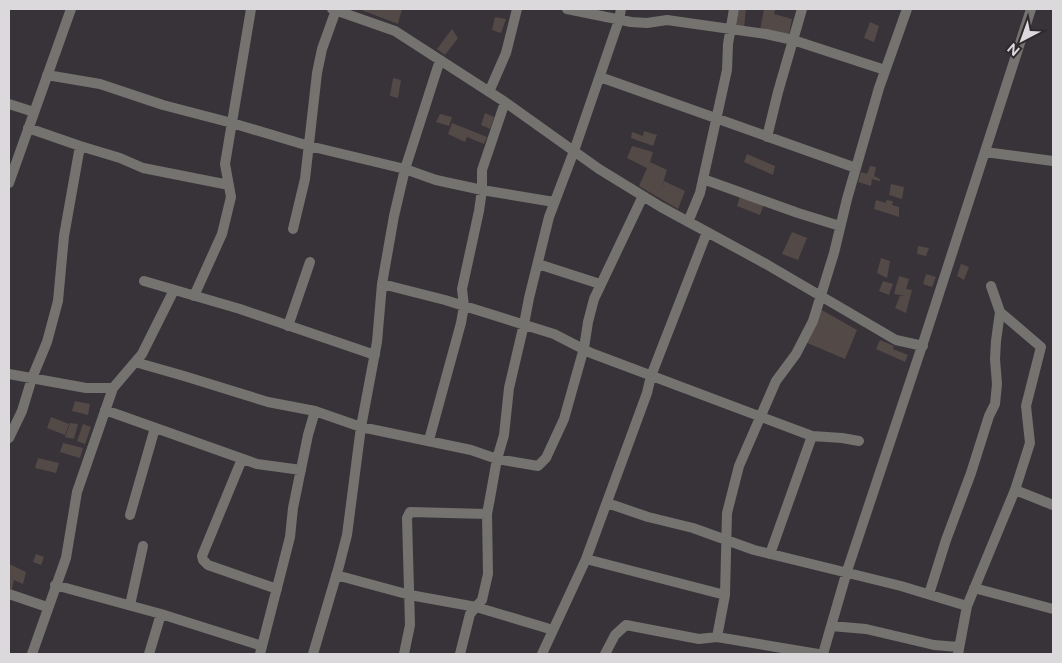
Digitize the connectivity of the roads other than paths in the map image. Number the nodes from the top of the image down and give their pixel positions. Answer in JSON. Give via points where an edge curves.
{"nodes":[{"id":1,"x":71,"y":9,"type":"edge"},
{"id":2,"x":251,"y":9,"type":"edge"},
{"id":3,"x":334,"y":9,"type":"edge"},
{"id":4,"x":517,"y":9,"type":"edge"},
{"id":5,"x":567,"y":9,"type":"edge"},
{"id":6,"x":621,"y":9,"type":"edge"},
{"id":7,"x":734,"y":9,"type":"edge"},
{"id":8,"x":802,"y":9,"type":"edge"},
{"id":9,"x":907,"y":9,"type":"edge"},
{"id":10,"x":1030,"y":9,"type":"edge"},
{"id":11,"x":619,"y":20,"type":"junction"},
{"id":12,"x":732,"y":30,"type":"junction"},
{"id":13,"x":793,"y":40,"type":"junction"},
{"id":14,"x":440,"y":60,"type":"junction"},
{"id":15,"x":885,"y":70,"type":"junction"},
{"id":16,"x":47,"y":75,"type":"junction"},
{"id":17,"x":600,"y":77,"type":"junction"},
{"id":18,"x":489,"y":92,"type":"junction"},
{"id":19,"x":505,"y":102,"type":"junction"},
{"id":20,"x":9,"y":104,"type":"edge"},
{"id":21,"x":34,"y":112,"type":"junction"},
{"id":22,"x":716,"y":118,"type":"junction"},
{"id":23,"x":232,"y":123,"type":"junction"},
{"id":24,"x":28,"y":128,"type":"junction"},
{"id":25,"x":768,"y":137,"type":"junction"},
{"id":26,"x":80,"y":146,"type":"junction"},
{"id":27,"x":309,"y":146,"type":"junction"},
{"id":28,"x":574,"y":151,"type":"junction"},
{"id":29,"x":985,"y":152,"type":"junction"},
{"id":30,"x":1053,"y":161,"type":"edge"},
{"id":31,"x":856,"y":168,"type":"junction"},
{"id":32,"x":405,"y":169,"type":"junction"},
{"id":33,"x":703,"y":179,"type":"junction"},
{"id":34,"x":9,"y":183,"type":"edge"},
{"id":35,"x":229,"y":184,"type":"junction"},
{"id":36,"x":482,"y":190,"type":"junction"},
{"id":37,"x":643,"y":196,"type":"junction"},
{"id":38,"x":554,"y":202,"type":"junction"},
{"id":39,"x":688,"y":222,"type":"junction"},
{"id":40,"x":840,"y":226,"type":"junction"},
{"id":41,"x":293,"y":229,"type":"dead end"},
{"id":42,"x":707,"y":232,"type":"junction"},
{"id":43,"x":310,"y":262,"type":"dead end"},
{"id":44,"x":538,"y":264,"type":"junction"},
{"id":45,"x":144,"y":281,"type":"dead end"},
{"id":46,"x":382,"y":284,"type":"junction"},
{"id":47,"x":600,"y":284,"type":"junction"},
{"id":48,"x":991,"y":286,"type":"dead end"},
{"id":49,"x":174,"y":290,"type":"junction"},
{"id":50,"x":194,"y":296,"type":"junction"},
{"id":51,"x":821,"y":296,"type":"junction"},
{"id":52,"x":464,"y":306,"type":"junction"},
{"id":53,"x":1000,"y":312,"type":"junction"},
{"id":54,"x":524,"y":324,"type":"junction"},
{"id":55,"x":288,"y":326,"type":"junction"},
{"id":56,"x":922,"y":346,"type":"junction"},
{"id":57,"x":584,"y":348,"type":"junction"},
{"id":58,"x":375,"y":354,"type":"junction"},
{"id":59,"x":135,"y":362,"type":"junction"},
{"id":60,"x":9,"y":374,"type":"edge"},
{"id":61,"x":651,"y":376,"type":"junction"},
{"id":62,"x":32,"y":378,"type":"junction"},
{"id":63,"x":113,"y":388,"type":"junction"},
{"id":64,"x":105,"y":410,"type":"junction"},
{"id":65,"x":315,"y":411,"type":"junction"},
{"id":66,"x":760,"y":416,"type":"junction"},
{"id":67,"x":362,"y":427,"type":"junction"},
{"id":68,"x":155,"y":428,"type":"junction"},
{"id":69,"x":812,"y":436,"type":"junction"},
{"id":70,"x":9,"y":438,"type":"edge"},
{"id":71,"x":429,"y":440,"type":"junction"},
{"id":72,"x":859,"y":442,"type":"dead end"},
{"id":73,"x":242,"y":459,"type":"junction"},
{"id":74,"x":497,"y":459,"type":"junction"},
{"id":75,"x":301,"y":470,"type":"junction"},
{"id":76,"x":1015,"y":490,"type":"junction"},
{"id":77,"x":607,"y":503,"type":"junction"},
{"id":78,"x":1053,"y":505,"type":"edge"},
{"id":79,"x":488,"y":514,"type":"junction"},
{"id":80,"x":130,"y":515,"type":"dead end"},
{"id":81,"x":726,"y":540,"type":"junction"},
{"id":82,"x":143,"y":546,"type":"dead end"},
{"id":83,"x":770,"y":554,"type":"junction"},
{"id":84,"x":586,"y":559,"type":"junction"},
{"id":85,"x":847,"y":571,"type":"junction"},
{"id":86,"x":336,"y":575,"type":"junction"},
{"id":87,"x":55,"y":585,"type":"junction"},
{"id":88,"x":974,"y":588,"type":"junction"},
{"id":89,"x":277,"y":589,"type":"junction"},
{"id":90,"x":9,"y":594,"type":"edge"},
{"id":91,"x":410,"y":594,"type":"junction"},
{"id":92,"x":929,"y":594,"type":"junction"},
{"id":93,"x":725,"y":595,"type":"junction"},
{"id":94,"x":130,"y":605,"type":"junction"},
{"id":95,"x":967,"y":606,"type":"junction"},
{"id":96,"x":48,"y":607,"type":"junction"},
{"id":97,"x":476,"y":607,"type":"junction"},
{"id":98,"x":1053,"y":609,"type":"edge"},
{"id":99,"x":161,"y":614,"type":"junction"},
{"id":100,"x":831,"y":626,"type":"junction"},
{"id":101,"x":553,"y":630,"type":"junction"},
{"id":102,"x":717,"y":637,"type":"junction"},
{"id":103,"x":261,"y":650,"type":"edge"},
{"id":104,"x":958,"y":651,"type":"edge"},
{"id":105,"x":32,"y":654,"type":"edge"},
{"id":106,"x":149,"y":654,"type":"edge"},
{"id":107,"x":313,"y":654,"type":"edge"},
{"id":108,"x":404,"y":654,"type":"edge"},
{"id":109,"x":460,"y":654,"type":"edge"},
{"id":110,"x":542,"y":654,"type":"edge"},
{"id":111,"x":605,"y":654,"type":"edge"},
{"id":112,"x":818,"y":654,"type":"edge"},
{"id":113,"x":823,"y":654,"type":"edge"}],
"edges":[{"from":1,"to":16,"type":"street"},
{"from":2,"to":23,"type":"street"},
{"from":3,"to":14,"type":"street","via":[[395,31]]},
{"from":3,"to":27,"type":"street","via":[[317,73]]},
{"from":4,"to":18,"type":"street","via":[[506,54]]},
{"from":5,"to":11,"type":"street"},
{"from":6,"to":11,"type":"street"},
{"from":7,"to":12,"type":"street"},
{"from":8,"to":13,"type":"street"},
{"from":9,"to":15,"type":"street"},
{"from":10,"to":29,"type":"street"},
{"from":11,"to":12,"type":"street","via":[[647,23],[668,20]]},
{"from":11,"to":17,"type":"street"},
{"from":12,"to":13,"type":"street"},
{"from":12,"to":22,"type":"street"},
{"from":13,"to":15,"type":"street"},
{"from":13,"to":25,"type":"street"},
{"from":14,"to":18,"type":"street"},
{"from":14,"to":32,"type":"street"},
{"from":15,"to":31,"type":"street"},
{"from":16,"to":21,"type":"street"},
{"from":16,"to":23,"type":"street","via":[[100,84]]},
{"from":17,"to":22,"type":"street"},
{"from":17,"to":28,"type":"street"},
{"from":18,"to":19,"type":"street"},
{"from":19,"to":28,"type":"street"},
{"from":19,"to":36,"type":"street","via":[[482,170]]},
{"from":20,"to":21,"type":"street"},
{"from":21,"to":24,"type":"street"},
{"from":22,"to":25,"type":"street"},
{"from":22,"to":33,"type":"street"},
{"from":23,"to":27,"type":"street"},
{"from":23,"to":35,"type":"street","via":[[225,164]]},
{"from":24,"to":26,"type":"street"},
{"from":24,"to":34,"type":"street"},
{"from":25,"to":31,"type":"street"},
{"from":26,"to":35,"type":"street","via":[[143,168]]},
{"from":26,"to":62,"type":"street","via":[[64,236],[58,301],[47,342]]},
{"from":27,"to":32,"type":"street"},
{"from":27,"to":41,"type":"street"},
{"from":28,"to":37,"type":"street"},
{"from":28,"to":38,"type":"street"},
{"from":29,"to":30,"type":"street"},
{"from":29,"to":56,"type":"street"},
{"from":31,"to":40,"type":"street"},
{"from":32,"to":36,"type":"street"},
{"from":32,"to":46,"type":"street"},
{"from":33,"to":39,"type":"street"},
{"from":33,"to":40,"type":"street"},
{"from":35,"to":50,"type":"street","via":[[232,197],[222,234]]},
{"from":36,"to":38,"type":"street"},
{"from":36,"to":52,"type":"street","via":[[462,289]]},
{"from":37,"to":39,"type":"street"},
{"from":37,"to":47,"type":"street"},
{"from":38,"to":44,"type":"street"},
{"from":39,"to":42,"type":"street"},
{"from":40,"to":51,"type":"street"},
{"from":42,"to":51,"type":"street"},
{"from":42,"to":61,"type":"street"},
{"from":43,"to":55,"type":"street"},
{"from":44,"to":47,"type":"street"},
{"from":44,"to":54,"type":"street"},
{"from":45,"to":49,"type":"street"},
{"from":46,"to":52,"type":"street"},
{"from":46,"to":58,"type":"street"},
{"from":47,"to":57,"type":"street"},
{"from":48,"to":53,"type":"street"},
{"from":49,"to":50,"type":"street"},
{"from":49,"to":59,"type":"street"},
{"from":50,"to":55,"type":"street"},
{"from":51,"to":56,"type":"street","via":[[896,340]]},
{"from":51,"to":66,"type":"street","via":[[813,321],[796,354],[776,381]]},
{"from":52,"to":54,"type":"street"},
{"from":52,"to":71,"type":"street"},
{"from":53,"to":76,"type":"street","via":[[1041,347],[1026,406],[1030,443]]},
{"from":53,"to":92,"type":"street","via":[[995,404]]},
{"from":54,"to":57,"type":"street"},
{"from":54,"to":74,"type":"street"},
{"from":55,"to":58,"type":"street"},
{"from":56,"to":85,"type":"street"},
{"from":57,"to":61,"type":"street"},
{"from":57,"to":74,"type":"street","via":[[564,419],[546,458],[538,466]]},
{"from":58,"to":67,"type":"street"},
{"from":59,"to":63,"type":"street"},
{"from":59,"to":65,"type":"street","via":[[268,402]]},
{"from":60,"to":62,"type":"street"},
{"from":61,"to":66,"type":"street"},
{"from":61,"to":77,"type":"street"},
{"from":62,"to":63,"type":"street","via":[[86,388]]},
{"from":62,"to":70,"type":"street"},
{"from":63,"to":64,"type":"street"},
{"from":64,"to":68,"type":"street"},
{"from":64,"to":87,"type":"street","via":[[77,492],[66,558]]},
{"from":65,"to":67,"type":"street"},
{"from":65,"to":75,"type":"street"},
{"from":66,"to":69,"type":"street"},
{"from":66,"to":81,"type":"street","via":[[739,466],[727,513]]},
{"from":67,"to":71,"type":"street"},
{"from":67,"to":86,"type":"street","via":[[347,535]]},
{"from":68,"to":73,"type":"street"},
{"from":68,"to":80,"type":"street"},
{"from":69,"to":72,"type":"street"},
{"from":69,"to":83,"type":"street"},
{"from":71,"to":74,"type":"street"},
{"from":73,"to":75,"type":"street"},
{"from":73,"to":89,"type":"street","via":[[203,560]]},
{"from":74,"to":79,"type":"street"},
{"from":75,"to":89,"type":"street"},
{"from":76,"to":78,"type":"street"},
{"from":76,"to":88,"type":"street"},
{"from":77,"to":81,"type":"street"},
{"from":77,"to":84,"type":"street"},
{"from":79,"to":91,"type":"street","via":[[410,512],[407,526]]},
{"from":79,"to":97,"type":"street","via":[[488,574],[482,600]]},
{"from":81,"to":83,"type":"street"},
{"from":81,"to":93,"type":"street"},
{"from":82,"to":94,"type":"street"},
{"from":83,"to":85,"type":"street"},
{"from":84,"to":93,"type":"street"},
{"from":84,"to":101,"type":"street"},
{"from":85,"to":92,"type":"street"},
{"from":85,"to":100,"type":"street"},
{"from":86,"to":91,"type":"street"},
{"from":86,"to":107,"type":"street"},
{"from":87,"to":94,"type":"street"},
{"from":87,"to":96,"type":"street"},
{"from":88,"to":95,"type":"street"},
{"from":88,"to":98,"type":"street"},
{"from":89,"to":103,"type":"street"},
{"from":90,"to":96,"type":"street"},
{"from":91,"to":97,"type":"street"},
{"from":91,"to":108,"type":"street","via":[[410,625]]},
{"from":92,"to":95,"type":"street"},
{"from":93,"to":102,"type":"street"},
{"from":94,"to":99,"type":"street"},
{"from":95,"to":104,"type":"street"},
{"from":96,"to":105,"type":"street"},
{"from":97,"to":101,"type":"street"},
{"from":97,"to":109,"type":"street","via":[[470,614]]},
{"from":99,"to":103,"type":"street"},
{"from":99,"to":106,"type":"street"},
{"from":100,"to":104,"type":"street","via":[[866,629]]},
{"from":100,"to":113,"type":"street"},
{"from":101,"to":110,"type":"street"},
{"from":102,"to":111,"type":"street","via":[[699,640],[626,625],[615,635]]},
{"from":102,"to":112,"type":"street"}]}
